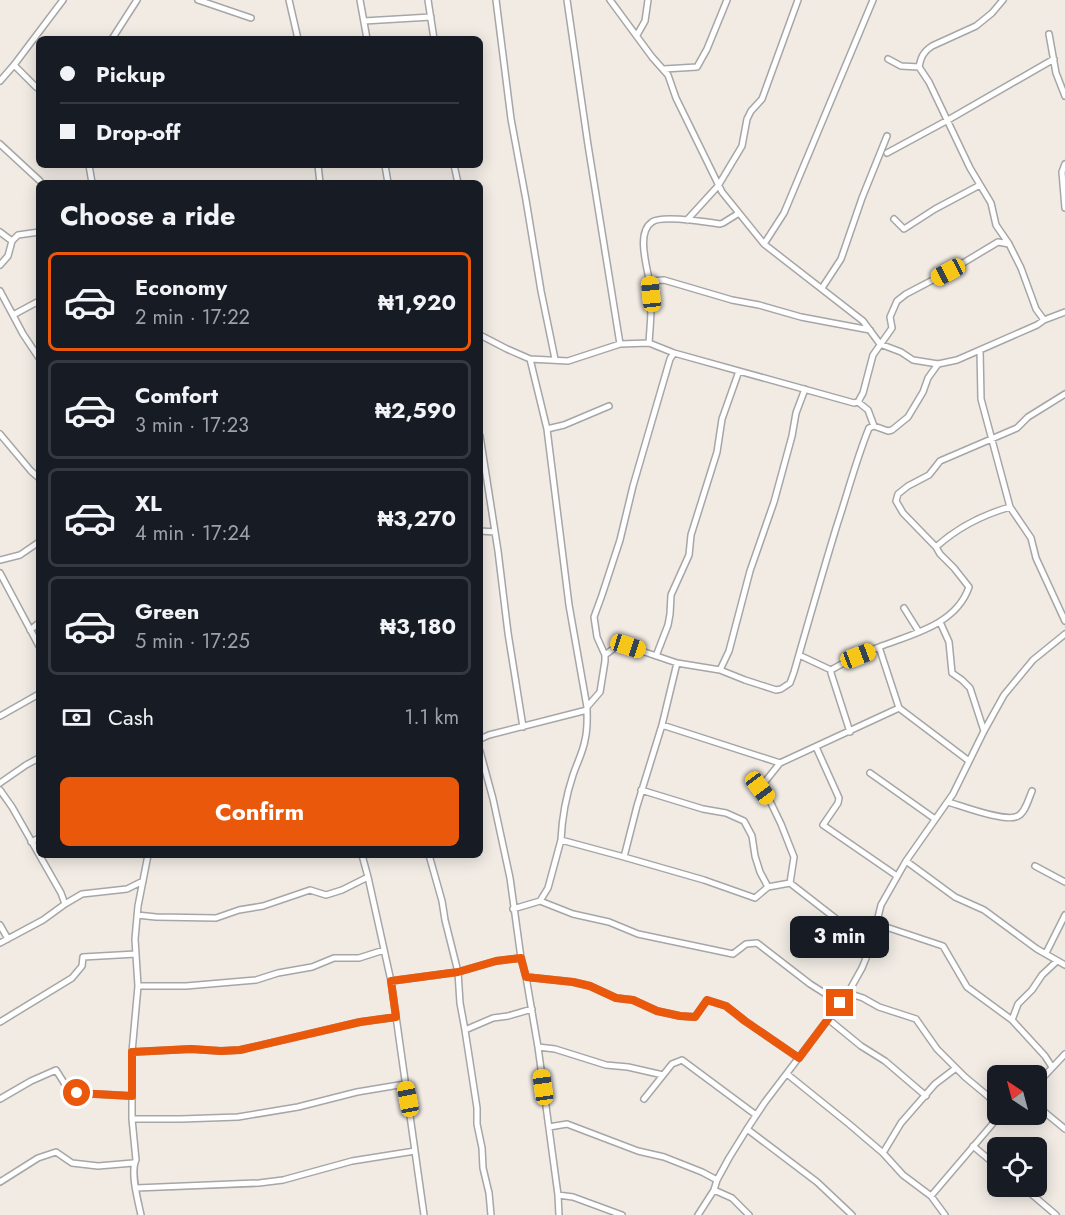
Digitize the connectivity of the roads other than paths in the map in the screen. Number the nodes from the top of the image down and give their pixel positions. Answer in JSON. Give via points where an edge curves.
{"nodes":[{"id":1,"x":63,"y":0,"type":"edge"},
{"id":2,"x":137,"y":0,"type":"edge"},
{"id":3,"x":198,"y":0,"type":"edge"},
{"id":4,"x":289,"y":0,"type":"edge"},
{"id":5,"x":360,"y":0,"type":"edge"},
{"id":6,"x":428,"y":0,"type":"edge"},
{"id":7,"x":496,"y":0,"type":"edge"},
{"id":8,"x":567,"y":0,"type":"edge"},
{"id":9,"x":610,"y":0,"type":"edge"},
{"id":10,"x":648,"y":0,"type":"edge"},
{"id":11,"x":727,"y":0,"type":"edge"},
{"id":12,"x":798,"y":0,"type":"edge"},
{"id":13,"x":873,"y":0,"type":"edge"},
{"id":14,"x":1003,"y":0,"type":"edge"},
{"id":15,"x":431,"y":17,"type":"junction"},
{"id":16,"x":251,"y":18,"type":"dead end"},
{"id":17,"x":364,"y":21,"type":"junction"},
{"id":18,"x":1049,"y":34,"type":"dead end"},
{"id":19,"x":637,"y":35,"type":"junction"},
{"id":20,"x":114,"y":36,"type":"edge"},
{"id":21,"x":297,"y":36,"type":"edge"},
{"id":22,"x":366,"y":36,"type":"edge"},
{"id":23,"x":434,"y":36,"type":"edge"},
{"id":24,"x":888,"y":59,"type":"dead end"},
{"id":25,"x":1054,"y":59,"type":"junction"},
{"id":26,"x":14,"y":65,"type":"junction"},
{"id":27,"x":919,"y":67,"type":"junction"},
{"id":28,"x":664,"y":69,"type":"junction"},
{"id":29,"x":0,"y":81,"type":"edge"},
{"id":30,"x":36,"y":87,"type":"edge"},
{"id":31,"x":1065,"y":96,"type":"edge"},
{"id":32,"x":948,"y":120,"type":"junction"},
{"id":33,"x":888,"y":136,"type":"dead end"},
{"id":34,"x":0,"y":144,"type":"edge"},
{"id":35,"x":887,"y":153,"type":"dead end"},
{"id":36,"x":1065,"y":164,"type":"edge"},
{"id":37,"x":39,"y":180,"type":"edge"},
{"id":38,"x":980,"y":185,"type":"junction"},
{"id":39,"x":717,"y":186,"type":"junction"},
{"id":40,"x":1065,"y":208,"type":"edge"},
{"id":41,"x":739,"y":213,"type":"junction"},
{"id":42,"x":894,"y":219,"type":"dead end"},
{"id":43,"x":687,"y":220,"type":"junction"},
{"id":44,"x":0,"y":232,"type":"edge"},
{"id":45,"x":36,"y":232,"type":"edge"},
{"id":46,"x":12,"y":241,"type":"junction"},
{"id":47,"x":1009,"y":243,"type":"junction"},
{"id":48,"x":764,"y":244,"type":"junction"},
{"id":49,"x":0,"y":265,"type":"edge"},
{"id":50,"x":650,"y":280,"type":"junction"},
{"id":51,"x":822,"y":288,"type":"junction"},
{"id":52,"x":0,"y":291,"type":"edge"},
{"id":53,"x":36,"y":303,"type":"edge"},
{"id":54,"x":1065,"y":312,"type":"edge"},
{"id":55,"x":13,"y":315,"type":"junction"},
{"id":56,"x":1044,"y":320,"type":"junction"},
{"id":57,"x":870,"y":330,"type":"junction"},
{"id":58,"x":483,"y":337,"type":"edge"},
{"id":59,"x":649,"y":343,"type":"junction"},
{"id":60,"x":620,"y":344,"type":"junction"},
{"id":61,"x":880,"y":344,"type":"junction"},
{"id":62,"x":980,"y":350,"type":"junction"},
{"id":63,"x":674,"y":353,"type":"junction"},
{"id":64,"x":36,"y":354,"type":"edge"},
{"id":65,"x":530,"y":359,"type":"junction"},
{"id":66,"x":555,"y":359,"type":"junction"},
{"id":67,"x":938,"y":364,"type":"junction"},
{"id":68,"x":739,"y":371,"type":"junction"},
{"id":69,"x":805,"y":389,"type":"junction"},
{"id":70,"x":1065,"y":394,"type":"edge"},
{"id":71,"x":858,"y":402,"type":"junction"},
{"id":72,"x":609,"y":406,"type":"dead end"},
{"id":73,"x":874,"y":426,"type":"junction"},
{"id":74,"x":546,"y":429,"type":"junction"},
{"id":75,"x":0,"y":434,"type":"edge"},
{"id":76,"x":991,"y":440,"type":"junction"},
{"id":77,"x":483,"y":462,"type":"edge"},
{"id":78,"x":36,"y":475,"type":"edge"},
{"id":79,"x":1010,"y":507,"type":"junction"},
{"id":80,"x":483,"y":531,"type":"edge"},
{"id":81,"x":495,"y":532,"type":"junction"},
{"id":82,"x":36,"y":544,"type":"edge"},
{"id":83,"x":936,"y":547,"type":"junction"},
{"id":84,"x":0,"y":560,"type":"edge"},
{"id":85,"x":0,"y":573,"type":"edge"},
{"id":86,"x":904,"y":608,"type":"dead end"},
{"id":87,"x":1065,"y":621,"type":"edge"},
{"id":88,"x":940,"y":622,"type":"junction"},
{"id":89,"x":36,"y":625,"type":"edge"},
{"id":90,"x":30,"y":630,"type":"junction"},
{"id":91,"x":920,"y":632,"type":"junction"},
{"id":92,"x":1064,"y":636,"type":"edge"},
{"id":93,"x":36,"y":641,"type":"edge"},
{"id":94,"x":879,"y":647,"type":"junction"},
{"id":95,"x":605,"y":655,"type":"junction"},
{"id":96,"x":799,"y":655,"type":"junction"},
{"id":97,"x":656,"y":656,"type":"junction"},
{"id":98,"x":677,"y":663,"type":"junction"},
{"id":99,"x":720,"y":670,"type":"junction"},
{"id":100,"x":831,"y":670,"type":"junction"},
{"id":101,"x":36,"y":696,"type":"edge"},
{"id":102,"x":899,"y":708,"type":"junction"},
{"id":103,"x":587,"y":709,"type":"junction"},
{"id":104,"x":0,"y":716,"type":"edge"},
{"id":105,"x":662,"y":725,"type":"junction"},
{"id":106,"x":523,"y":726,"type":"junction"},
{"id":107,"x":984,"y":731,"type":"junction"},
{"id":108,"x":850,"y":732,"type":"junction"},
{"id":109,"x":483,"y":738,"type":"edge"},
{"id":110,"x":816,"y":747,"type":"junction"},
{"id":111,"x":36,"y":760,"type":"edge"},
{"id":112,"x":969,"y":761,"type":"junction"},
{"id":113,"x":483,"y":763,"type":"edge"},
{"id":114,"x":780,"y":763,"type":"junction"},
{"id":115,"x":870,"y":773,"type":"dead end"},
{"id":116,"x":0,"y":783,"type":"edge"},
{"id":117,"x":0,"y":790,"type":"edge"},
{"id":118,"x":641,"y":790,"type":"junction"},
{"id":119,"x":1032,"y":791,"type":"dead end"},
{"id":120,"x":948,"y":802,"type":"junction"},
{"id":121,"x":935,"y":819,"type":"junction"},
{"id":122,"x":36,"y":840,"type":"edge"},
{"id":123,"x":561,"y":840,"type":"junction"},
{"id":124,"x":31,"y":842,"type":"junction"},
{"id":125,"x":36,"y":850,"type":"edge"},
{"id":126,"x":624,"y":857,"type":"junction"},
{"id":127,"x":40,"y":858,"type":"edge"},
{"id":128,"x":148,"y":858,"type":"edge"},
{"id":129,"x":363,"y":858,"type":"edge"},
{"id":130,"x":430,"y":858,"type":"edge"},
{"id":131,"x":906,"y":861,"type":"junction"},
{"id":132,"x":1035,"y":866,"type":"dead end"},
{"id":133,"x":897,"y":876,"type":"junction"},
{"id":134,"x":368,"y":877,"type":"junction"},
{"id":135,"x":143,"y":881,"type":"junction"},
{"id":136,"x":1065,"y":882,"type":"edge"},
{"id":137,"x":790,"y":883,"type":"junction"},
{"id":138,"x":768,"y":886,"type":"junction"},
{"id":139,"x":540,"y":901,"type":"junction"},
{"id":140,"x":65,"y":904,"type":"junction"},
{"id":141,"x":513,"y":909,"type":"junction"},
{"id":142,"x":137,"y":915,"type":"junction"},
{"id":143,"x":1065,"y":915,"type":"edge"},
{"id":144,"x":877,"y":924,"type":"junction"},
{"id":145,"x":0,"y":925,"type":"edge"},
{"id":146,"x":8,"y":939,"type":"junction"},
{"id":147,"x":0,"y":943,"type":"edge"},
{"id":148,"x":872,"y":946,"type":"junction"},
{"id":149,"x":384,"y":950,"type":"junction"},
{"id":150,"x":1046,"y":953,"type":"junction"},
{"id":151,"x":136,"y":954,"type":"junction"},
{"id":152,"x":521,"y":958,"type":"junction"},
{"id":153,"x":1057,"y":961,"type":"junction"},
{"id":154,"x":1065,"y":965,"type":"edge"},
{"id":155,"x":458,"y":972,"type":"junction"},
{"id":156,"x":526,"y":977,"type":"junction"},
{"id":157,"x":391,"y":981,"type":"junction"},
{"id":158,"x":138,"y":986,"type":"junction"},
{"id":159,"x":848,"y":993,"type":"junction"},
{"id":160,"x":840,"y":1003,"type":"junction"},
{"id":161,"x":532,"y":1009,"type":"junction"},
{"id":162,"x":396,"y":1017,"type":"junction"},
{"id":163,"x":828,"y":1019,"type":"junction"},
{"id":164,"x":1012,"y":1020,"type":"junction"},
{"id":165,"x":0,"y":1022,"type":"edge"},
{"id":166,"x":465,"y":1030,"type":"junction"},
{"id":167,"x":538,"y":1047,"type":"junction"},
{"id":168,"x":132,"y":1052,"type":"junction"},
{"id":169,"x":1065,"y":1054,"type":"edge"},
{"id":170,"x":799,"y":1058,"type":"junction"},
{"id":171,"x":1052,"y":1067,"type":"junction"},
{"id":172,"x":956,"y":1068,"type":"junction"},
{"id":173,"x":1047,"y":1073,"type":"edge"},
{"id":174,"x":787,"y":1074,"type":"junction"},
{"id":175,"x":663,"y":1075,"type":"junction"},
{"id":176,"x":405,"y":1084,"type":"junction"},
{"id":177,"x":987,"y":1095,"type":"edge"},
{"id":178,"x":132,"y":1096,"type":"junction"},
{"id":179,"x":926,"y":1096,"type":"junction"},
{"id":180,"x":0,"y":1099,"type":"edge"},
{"id":181,"x":644,"y":1099,"type":"dead end"},
{"id":182,"x":1047,"y":1114,"type":"edge"},
{"id":183,"x":756,"y":1115,"type":"junction"},
{"id":184,"x":132,"y":1119,"type":"junction"},
{"id":185,"x":992,"y":1125,"type":"edge"},
{"id":186,"x":549,"y":1127,"type":"junction"},
{"id":187,"x":747,"y":1129,"type":"junction"},
{"id":188,"x":1065,"y":1129,"type":"edge"},
{"id":189,"x":973,"y":1146,"type":"junction"},
{"id":190,"x":415,"y":1151,"type":"junction"},
{"id":191,"x":883,"y":1154,"type":"junction"},
{"id":192,"x":987,"y":1158,"type":"edge"},
{"id":193,"x":133,"y":1163,"type":"junction"},
{"id":194,"x":717,"y":1180,"type":"junction"},
{"id":195,"x":0,"y":1182,"type":"edge"},
{"id":196,"x":136,"y":1188,"type":"junction"},
{"id":197,"x":714,"y":1190,"type":"junction"},
{"id":198,"x":558,"y":1195,"type":"junction"},
{"id":199,"x":931,"y":1196,"type":"junction"},
{"id":200,"x":1035,"y":1197,"type":"edge"},
{"id":201,"x":141,"y":1215,"type":"edge"},
{"id":202,"x":424,"y":1215,"type":"edge"},
{"id":203,"x":491,"y":1215,"type":"edge"},
{"id":204,"x":550,"y":1215,"type":"edge"},
{"id":205,"x":559,"y":1215,"type":"edge"},
{"id":206,"x":622,"y":1215,"type":"edge"},
{"id":207,"x":698,"y":1215,"type":"edge"},
{"id":208,"x":748,"y":1215,"type":"edge"},
{"id":209,"x":852,"y":1215,"type":"edge"},
{"id":210,"x":945,"y":1215,"type":"edge"},
{"id":211,"x":1056,"y":1215,"type":"edge"}],
"edges":[{"from":1,"to":26,"type":"street"},
{"from":2,"to":20,"type":"street"},
{"from":3,"to":16,"type":"street"},
{"from":4,"to":21,"type":"street"},
{"from":5,"to":17,"type":"street"},
{"from":6,"to":15,"type":"street"},
{"from":7,"to":66,"type":"street","via":[[511,119]]},
{"from":8,"to":60,"type":"street"},
{"from":9,"to":19,"type":"street"},
{"from":10,"to":19,"type":"street","via":[[645,21]]},
{"from":11,"to":28,"type":"street","via":[[698,66]]},
{"from":12,"to":39,"type":"street","via":[[762,99],[747,119],[742,146]]},
{"from":13,"to":48,"type":"street","via":[[784,213]]},
{"from":14,"to":27,"type":"street","via":[[976,26],[925,51]]},
{"from":15,"to":17,"type":"street"},
{"from":15,"to":23,"type":"street"},
{"from":17,"to":22,"type":"street"},
{"from":18,"to":25,"type":"street"},
{"from":19,"to":28,"type":"street"},
{"from":24,"to":27,"type":"street","via":[[901,66]]},
{"from":25,"to":31,"type":"street"},
{"from":25,"to":32,"type":"street"},
{"from":26,"to":29,"type":"street"},
{"from":26,"to":30,"type":"street"},
{"from":27,"to":32,"type":"street"},
{"from":28,"to":39,"type":"street"},
{"from":32,"to":35,"type":"street"},
{"from":32,"to":38,"type":"street"},
{"from":33,"to":51,"type":"street","via":[[841,259]]},
{"from":34,"to":37,"type":"street"},
{"from":36,"to":40,"type":"street"},
{"from":38,"to":42,"type":"street","via":[[903,229]]},
{"from":38,"to":47,"type":"street","via":[[991,203],[996,225]]},
{"from":39,"to":41,"type":"street"},
{"from":39,"to":43,"type":"street"},
{"from":41,"to":43,"type":"street","via":[[723,224]]},
{"from":41,"to":48,"type":"street"},
{"from":43,"to":50,"type":"street","via":[[653,220],[644,231]]},
{"from":44,"to":46,"type":"street"},
{"from":45,"to":46,"type":"street","via":[[18,235]]},
{"from":46,"to":49,"type":"street","via":[[9,256]]},
{"from":47,"to":56,"type":"street","via":[[1035,309]]},
{"from":47,"to":61,"type":"street","via":[[998,242],[897,301],[890,317],[892,328]]},
{"from":48,"to":51,"type":"street"},
{"from":50,"to":57,"type":"street","via":[[664,280],[732,300]]},
{"from":50,"to":59,"type":"street"},
{"from":51,"to":57,"type":"street"},
{"from":52,"to":55,"type":"street"},
{"from":53,"to":55,"type":"street"},
{"from":54,"to":56,"type":"street"},
{"from":55,"to":64,"type":"street"},
{"from":56,"to":62,"type":"street"},
{"from":57,"to":61,"type":"street"},
{"from":58,"to":65,"type":"street"},
{"from":59,"to":60,"type":"street"},
{"from":59,"to":63,"type":"street"},
{"from":60,"to":66,"type":"street","via":[[568,361]]},
{"from":61,"to":67,"type":"street","via":[[913,360]]},
{"from":61,"to":71,"type":"street"},
{"from":62,"to":67,"type":"street"},
{"from":62,"to":76,"type":"street","via":[[981,399]]},
{"from":63,"to":68,"type":"street"},
{"from":63,"to":95,"type":"street","via":[[594,617]]},
{"from":65,"to":66,"type":"street"},
{"from":65,"to":74,"type":"street"},
{"from":67,"to":73,"type":"street","via":[[908,417],[892,430]]},
{"from":68,"to":69,"type":"street"},
{"from":68,"to":97,"type":"street","via":[[722,419],[717,453],[691,535],[689,555],[671,595],[668,625]]},
{"from":69,"to":71,"type":"street"},
{"from":69,"to":99,"type":"street","via":[[729,651]]},
{"from":70,"to":76,"type":"street","via":[[1017,428]]},
{"from":71,"to":73,"type":"street","via":[[868,410]]},
{"from":72,"to":74,"type":"street"},
{"from":73,"to":96,"type":"street","via":[[869,428],[857,459]]},
{"from":74,"to":103,"type":"street"},
{"from":75,"to":78,"type":"street"},
{"from":76,"to":79,"type":"street"},
{"from":76,"to":83,"type":"street","via":[[940,461],[928,475],[898,494],[896,501],[903,513]]},
{"from":77,"to":81,"type":"street"},
{"from":79,"to":83,"type":"street","via":[[955,531]]},
{"from":79,"to":87,"type":"street","via":[[1031,538]]},
{"from":80,"to":81,"type":"street"},
{"from":81,"to":106,"type":"street"},
{"from":82,"to":84,"type":"street","via":[[20,555]]},
{"from":83,"to":88,"type":"street","via":[[969,587],[956,610]]},
{"from":85,"to":90,"type":"street"},
{"from":86,"to":91,"type":"street"},
{"from":88,"to":91,"type":"street"},
{"from":88,"to":107,"type":"street","via":[[949,642],[952,673],[970,688]]},
{"from":89,"to":90,"type":"street"},
{"from":90,"to":93,"type":"street"},
{"from":91,"to":94,"type":"street"},
{"from":92,"to":107,"type":"street","via":[[1034,660],[1006,692]]},
{"from":94,"to":100,"type":"street"},
{"from":94,"to":102,"type":"street"},
{"from":95,"to":97,"type":"street","via":[[624,645]]},
{"from":95,"to":103,"type":"street","via":[[600,692]]},
{"from":96,"to":99,"type":"street","via":[[791,681],[776,690]]},
{"from":96,"to":100,"type":"street"},
{"from":97,"to":98,"type":"street"},
{"from":98,"to":99,"type":"street"},
{"from":98,"to":105,"type":"street"},
{"from":100,"to":108,"type":"street"},
{"from":101,"to":104,"type":"street"},
{"from":102,"to":108,"type":"street"},
{"from":102,"to":112,"type":"street"},
{"from":103,"to":106,"type":"street"},
{"from":103,"to":123,"type":"street","via":[[585,741],[562,819]]},
{"from":105,"to":114,"type":"street"},
{"from":105,"to":118,"type":"street"},
{"from":106,"to":109,"type":"street"},
{"from":107,"to":112,"type":"street"},
{"from":108,"to":110,"type":"street"},
{"from":110,"to":114,"type":"street"},
{"from":110,"to":133,"type":"street","via":[[839,798],[823,825]]},
{"from":111,"to":116,"type":"street"},
{"from":112,"to":120,"type":"street"},
{"from":113,"to":141,"type":"street","via":[[510,878]]},
{"from":114,"to":137,"type":"street","via":[[760,788],[794,856]]},
{"from":115,"to":121,"type":"street"},
{"from":117,"to":124,"type":"street"},
{"from":118,"to":126,"type":"street"},
{"from":118,"to":138,"type":"street","via":[[744,821]]},
{"from":119,"to":120,"type":"street","via":[[1021,815],[1016,817],[997,817]]},
{"from":120,"to":121,"type":"street"},
{"from":121,"to":131,"type":"street"},
{"from":122,"to":124,"type":"street"},
{"from":123,"to":126,"type":"street"},
{"from":123,"to":139,"type":"street","via":[[548,888]]},
{"from":124,"to":125,"type":"street"},
{"from":126,"to":138,"type":"street","via":[[754,898]]},
{"from":127,"to":140,"type":"street"},
{"from":128,"to":135,"type":"street"},
{"from":129,"to":134,"type":"street"},
{"from":130,"to":155,"type":"street"},
{"from":131,"to":133,"type":"street"},
{"from":131,"to":150,"type":"street","via":[[955,897],[984,910]]},
{"from":132,"to":136,"type":"street"},
{"from":133,"to":144,"type":"street","via":[[881,905]]},
{"from":134,"to":142,"type":"street","via":[[326,895],[310,890],[216,918]]},
{"from":134,"to":149,"type":"street"},
{"from":135,"to":140,"type":"street","via":[[127,889],[82,894]]},
{"from":135,"to":142,"type":"street"},
{"from":137,"to":138,"type":"street"},
{"from":137,"to":148,"type":"street"},
{"from":139,"to":141,"type":"street"},
{"from":139,"to":160,"type":"street","via":[[638,934],[733,954],[746,944],[757,943]]},
{"from":140,"to":146,"type":"street"},
{"from":141,"to":152,"type":"street"},
{"from":142,"to":151,"type":"street"},
{"from":143,"to":150,"type":"street"},
{"from":144,"to":148,"type":"street"},
{"from":144,"to":164,"type":"street","via":[[943,946],[967,987]]},
{"from":145,"to":146,"type":"street"},
{"from":146,"to":147,"type":"street"},
{"from":148,"to":159,"type":"street"},
{"from":149,"to":157,"type":"street"},
{"from":149,"to":158,"type":"street","via":[[359,958],[334,958],[256,980]]},
{"from":150,"to":153,"type":"street"},
{"from":151,"to":158,"type":"street"},
{"from":151,"to":165,"type":"street","via":[[83,957],[82,966],[72,978]]},
{"from":152,"to":155,"type":"street"},
{"from":152,"to":156,"type":"street"},
{"from":153,"to":154,"type":"street"},
{"from":153,"to":164,"type":"street","via":[[1018,1004]]},
{"from":155,"to":157,"type":"street"},
{"from":155,"to":166,"type":"street"},
{"from":156,"to":161,"type":"street"},
{"from":156,"to":170,"type":"street","via":[[590,986],[616,998],[680,1016],[695,1017],[707,1000],[726,1006]]},
{"from":157,"to":162,"type":"street"},
{"from":158,"to":168,"type":"street"},
{"from":159,"to":160,"type":"street"},
{"from":159,"to":172,"type":"street","via":[[916,1019]]},
{"from":160,"to":163,"type":"street"},
{"from":161,"to":166,"type":"street","via":[[493,1017]]},
{"from":161,"to":167,"type":"street"},
{"from":162,"to":168,"type":"street","via":[[240,1050]]},
{"from":162,"to":176,"type":"street"},
{"from":163,"to":170,"type":"street"},
{"from":163,"to":179,"type":"street"},
{"from":164,"to":171,"type":"street"},
{"from":166,"to":203,"type":"street"},
{"from":167,"to":175,"type":"street"},
{"from":167,"to":186,"type":"street"},
{"from":168,"to":178,"type":"street"},
{"from":169,"to":171,"type":"street"},
{"from":170,"to":174,"type":"street"},
{"from":171,"to":173,"type":"street"},
{"from":172,"to":177,"type":"street"},
{"from":172,"to":179,"type":"street"},
{"from":174,"to":183,"type":"street"},
{"from":174,"to":191,"type":"street"},
{"from":175,"to":181,"type":"street"},
{"from":175,"to":183,"type":"street","via":[[672,1064],[682,1060]]},
{"from":176,"to":184,"type":"street","via":[[238,1117]]},
{"from":176,"to":190,"type":"street"},
{"from":178,"to":180,"type":"street","via":[[77,1093],[68,1089],[56,1070]]},
{"from":178,"to":184,"type":"street"},
{"from":179,"to":191,"type":"street","via":[[901,1123]]},
{"from":182,"to":188,"type":"street"},
{"from":183,"to":187,"type":"street"},
{"from":184,"to":193,"type":"street","via":[[136,1160]]},
{"from":185,"to":189,"type":"street"},
{"from":186,"to":194,"type":"street","via":[[567,1124],[664,1157]]},
{"from":186,"to":198,"type":"street"},
{"from":187,"to":194,"type":"street"},
{"from":187,"to":209,"type":"street","via":[[817,1182]]},
{"from":189,"to":192,"type":"street"},
{"from":189,"to":199,"type":"street"},
{"from":190,"to":196,"type":"street","via":[[352,1161],[283,1180]]},
{"from":190,"to":202,"type":"street"},
{"from":191,"to":199,"type":"street"},
{"from":193,"to":195,"type":"street","via":[[72,1163],[56,1152],[38,1158]]},
{"from":193,"to":196,"type":"street"},
{"from":194,"to":197,"type":"street"},
{"from":196,"to":201,"type":"street"},
{"from":197,"to":207,"type":"street"},
{"from":197,"to":208,"type":"street","via":[[732,1198]]},
{"from":198,"to":205,"type":"street"},
{"from":198,"to":206,"type":"street"},
{"from":199,"to":210,"type":"street"},
{"from":200,"to":211,"type":"street"},
{"from":204,"to":205,"type":"street"}]}
